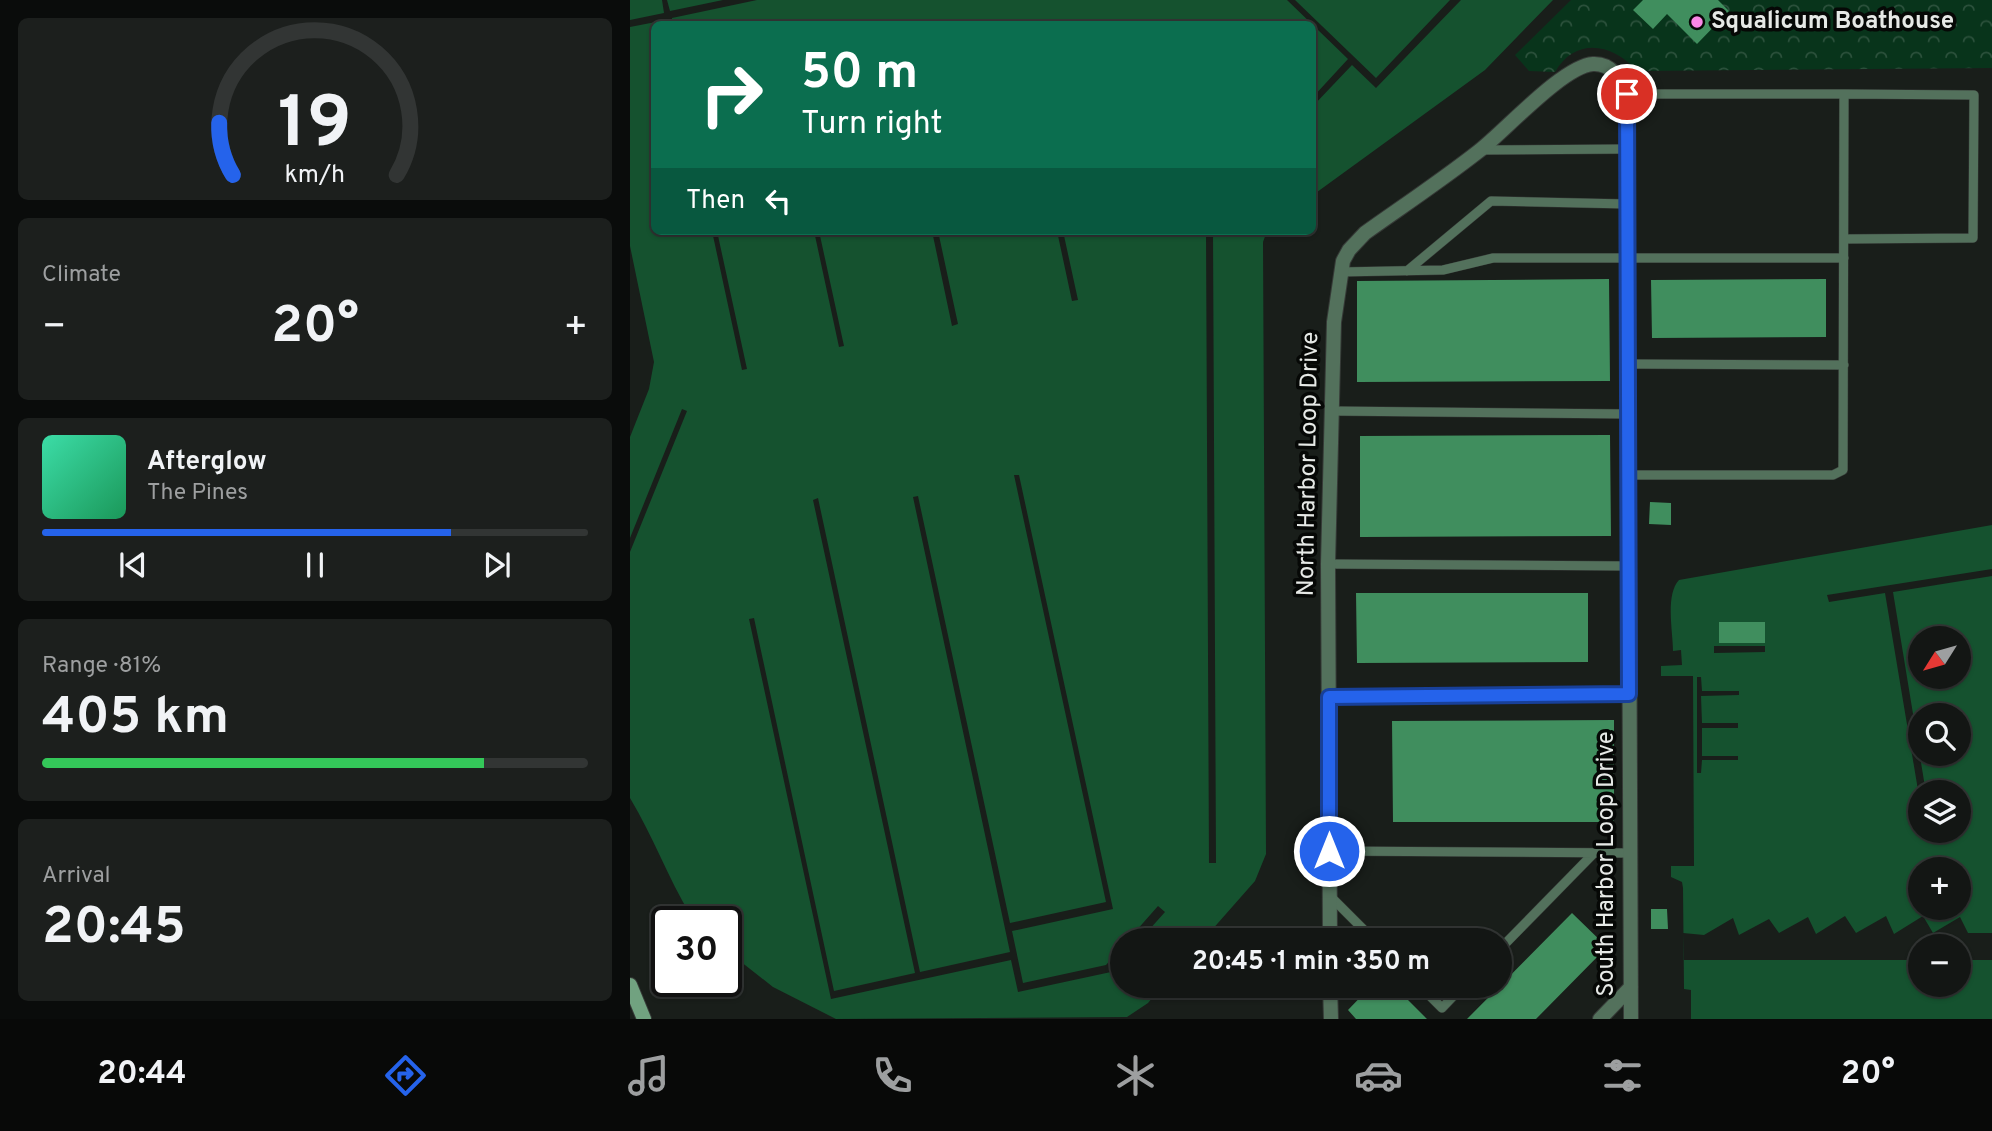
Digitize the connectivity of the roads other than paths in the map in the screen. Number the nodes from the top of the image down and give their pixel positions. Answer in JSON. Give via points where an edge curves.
{"nodes":[{"id":1,"x":1627,"y":94,"type":"junction"},
{"id":2,"x":1844,"y":94,"type":"junction"},
{"id":3,"x":1627,"y":149,"type":"junction"},
{"id":4,"x":1480,"y":150,"type":"junction"},
{"id":5,"x":1627,"y":204,"type":"junction"},
{"id":6,"x":1844,"y":239,"type":"junction"},
{"id":7,"x":1844,"y":258,"type":"junction"},
{"id":8,"x":1627,"y":259,"type":"junction"},
{"id":9,"x":1407,"y":271,"type":"junction"},
{"id":10,"x":1340,"y":272,"type":"junction"},
{"id":11,"x":1628,"y":364,"type":"junction"},
{"id":12,"x":1844,"y":365,"type":"junction"},
{"id":13,"x":1332,"y":411,"type":"junction"},
{"id":14,"x":1628,"y":414,"type":"junction"},
{"id":15,"x":1628,"y":475,"type":"junction"},
{"id":16,"x":1328,"y":564,"type":"junction"},
{"id":17,"x":1629,"y":566,"type":"junction"},
{"id":18,"x":1629,"y":694,"type":"junction"},
{"id":19,"x":1329,"y":697,"type":"junction"},
{"id":20,"x":1329,"y":851,"type":"junction"},
{"id":21,"x":1594,"y":853,"type":"junction"},
{"id":22,"x":1630,"y":853,"type":"junction"},
{"id":23,"x":1329,"y":895,"type":"junction"},
{"id":24,"x":1330,"y":928,"type":"edge"},
{"id":25,"x":1362,"y":928,"type":"edge"},
{"id":26,"x":1512,"y":937,"type":"edge"},
{"id":27,"x":630,"y":985,"type":"edge"},
{"id":28,"x":1631,"y":987,"type":"junction"},
{"id":29,"x":1330,"y":998,"type":"edge"},
{"id":30,"x":1432,"y":998,"type":"edge"},
{"id":31,"x":1452,"y":998,"type":"edge"},
{"id":32,"x":644,"y":1019,"type":"edge"},
{"id":33,"x":1331,"y":1019,"type":"edge"},
{"id":34,"x":1600,"y":1019,"type":"edge"},
{"id":35,"x":1631,"y":1019,"type":"edge"}],
"edges":[{"from":1,"to":2,"type":"lane"},
{"from":1,"to":3,"type":"street","name":"South Harbor Loop Drive"},
{"from":1,"to":4,"type":"street","name":"North Harbor Loop Drive","via":[[1612,70],[1598,64],[1583,66]]},
{"from":2,"to":6,"type":"lane"},
{"from":2,"to":6,"type":"lane","via":[[1974,95],[1973,238]]},
{"from":3,"to":4,"type":"lane"},
{"from":3,"to":5,"type":"street","name":"South Harbor Loop Drive"},
{"from":4,"to":10,"type":"street","name":"North Harbor Loop Drive","via":[[1365,233],[1349,250]]},
{"from":5,"to":8,"type":"street","name":"South Harbor Loop Drive"},
{"from":5,"to":9,"type":"lane","via":[[1491,201]]},
{"from":6,"to":7,"type":"lane"},
{"from":7,"to":8,"type":"lane"},
{"from":7,"to":12,"type":"lane"},
{"from":8,"to":9,"type":"lane","via":[[1493,258],[1443,270]]},
{"from":8,"to":11,"type":"street","name":"South Harbor Loop Drive"},
{"from":9,"to":10,"type":"lane"},
{"from":10,"to":13,"type":"street","name":"North Harbor Loop Drive"},
{"from":11,"to":12,"type":"lane"},
{"from":11,"to":14,"type":"street","name":"South Harbor Loop Drive"},
{"from":12,"to":15,"type":"lane","via":[[1844,466],[1840,472]]},
{"from":13,"to":14,"type":"lane"},
{"from":13,"to":16,"type":"street","name":"North Harbor Loop Drive"},
{"from":14,"to":15,"type":"street","name":"South Harbor Loop Drive"},
{"from":15,"to":17,"type":"street","name":"South Harbor Loop Drive"},
{"from":16,"to":17,"type":"lane"},
{"from":16,"to":19,"type":"street","name":"North Harbor Loop Drive"},
{"from":17,"to":18,"type":"street","name":"South Harbor Loop Drive"},
{"from":18,"to":19,"type":"lane"},
{"from":18,"to":22,"type":"street","name":"South Harbor Loop Drive"},
{"from":19,"to":20,"type":"street","name":"North Harbor Loop Drive"},
{"from":20,"to":21,"type":"lane"},
{"from":20,"to":23,"type":"street","name":"North Harbor Loop Drive"},
{"from":21,"to":22,"type":"lane"},
{"from":21,"to":26,"type":"lane"},
{"from":22,"to":28,"type":"street","name":"South Harbor Loop Drive"},
{"from":23,"to":24,"type":"street","name":"North Harbor Loop Drive"},
{"from":23,"to":25,"type":"lane"},
{"from":27,"to":32,"type":"street"},
{"from":28,"to":34,"type":"street"},
{"from":28,"to":35,"type":"street","name":"South Harbor Loop Drive"},
{"from":29,"to":33,"type":"street"},
{"from":30,"to":31,"type":"lane","via":[[1442,1008]]}]}
